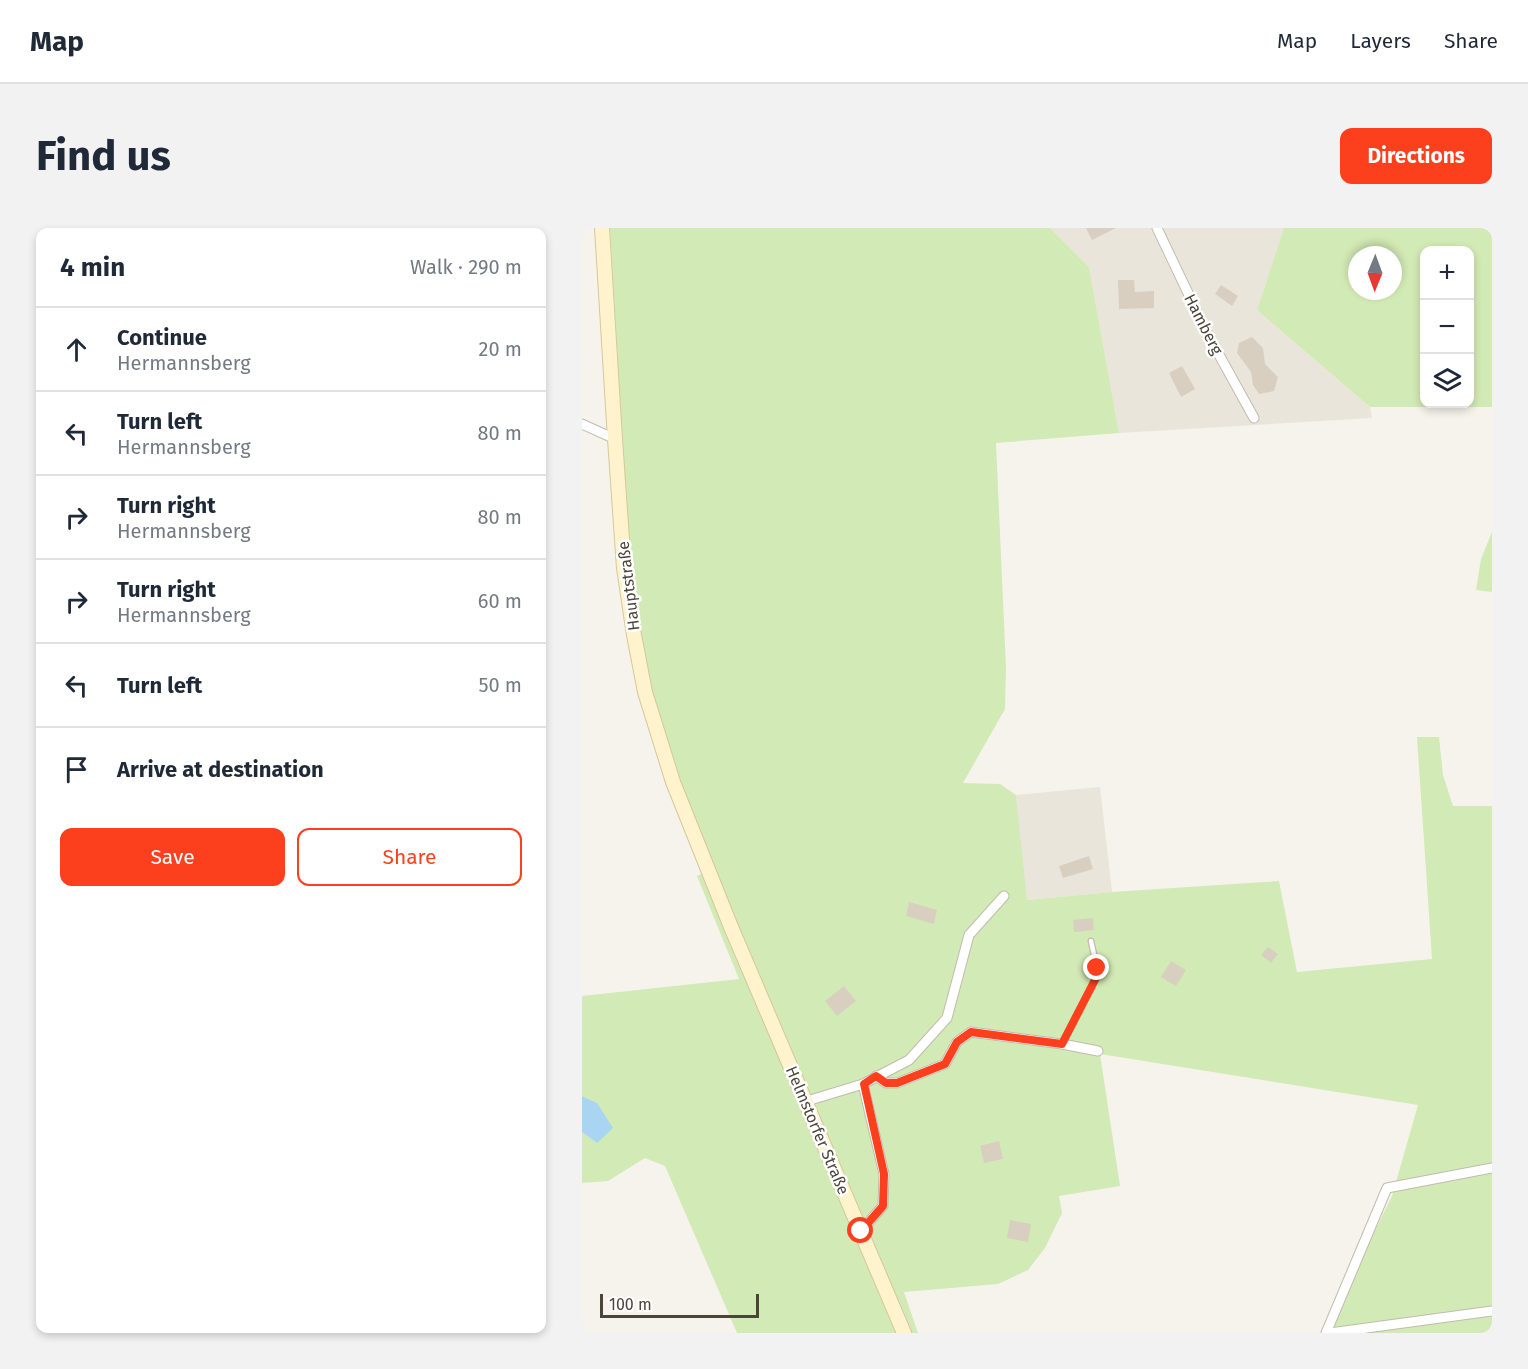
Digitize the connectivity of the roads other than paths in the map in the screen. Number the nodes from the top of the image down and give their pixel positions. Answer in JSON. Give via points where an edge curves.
{"nodes":[{"id":1,"x":602,"y":228,"type":"edge"},
{"id":2,"x":1157,"y":228,"type":"edge"},
{"id":3,"x":1254,"y":418,"type":"dead end"},
{"id":4,"x":582,"y":424,"type":"edge"},
{"id":5,"x":615,"y":439,"type":"junction"},
{"id":6,"x":1004,"y":896,"type":"dead end"},
{"id":7,"x":731,"y":927,"type":"joint"},
{"id":8,"x":1091,"y":941,"type":"dead end"},
{"id":9,"x":1062,"y":1044,"type":"junction"},
{"id":10,"x":1098,"y":1051,"type":"dead end"},
{"id":11,"x":876,"y":1076,"type":"junction"},
{"id":12,"x":864,"y":1084,"type":"junction"},
{"id":13,"x":807,"y":1101,"type":"junction"},
{"id":14,"x":1492,"y":1168,"type":"edge"},
{"id":15,"x":861,"y":1231,"type":"junction"},
{"id":16,"x":1492,"y":1311,"type":"edge"},
{"id":17,"x":904,"y":1333,"type":"edge"},
{"id":18,"x":1328,"y":1333,"type":"edge"}],
"edges":[{"from":1,"to":5,"type":"main road","name":"Hauptstraße"},
{"from":2,"to":3,"type":"street","name":"Hamberg","via":[[1207,333]]},
{"from":4,"to":5,"type":"street"},
{"from":5,"to":7,"type":"main road","name":"Hauptstraße","via":[[624,568],[645,692],[673,782]]},
{"from":6,"to":11,"type":"street","via":[[969,935],[946,1018],[909,1060]]},
{"from":7,"to":13,"type":"main road","name":"Helmstorfer Straße"},
{"from":8,"to":9,"type":"lane","via":[[1097,976]]},
{"from":9,"to":10,"type":"street"},
{"from":9,"to":11,"type":"street","via":[[971,1032],[957,1042],[945,1064],[897,1083],[886,1083]]},
{"from":11,"to":12,"type":"street"},
{"from":12,"to":13,"type":"street"},
{"from":12,"to":15,"type":"street","via":[[884,1174],[883,1206]]},
{"from":13,"to":15,"type":"main road","name":"Helmstorfer Straße"},
{"from":14,"to":18,"type":"street","via":[[1387,1188]]},
{"from":15,"to":17,"type":"main road","name":"Helmstorfer Straße"},
{"from":16,"to":18,"type":"street"}]}
